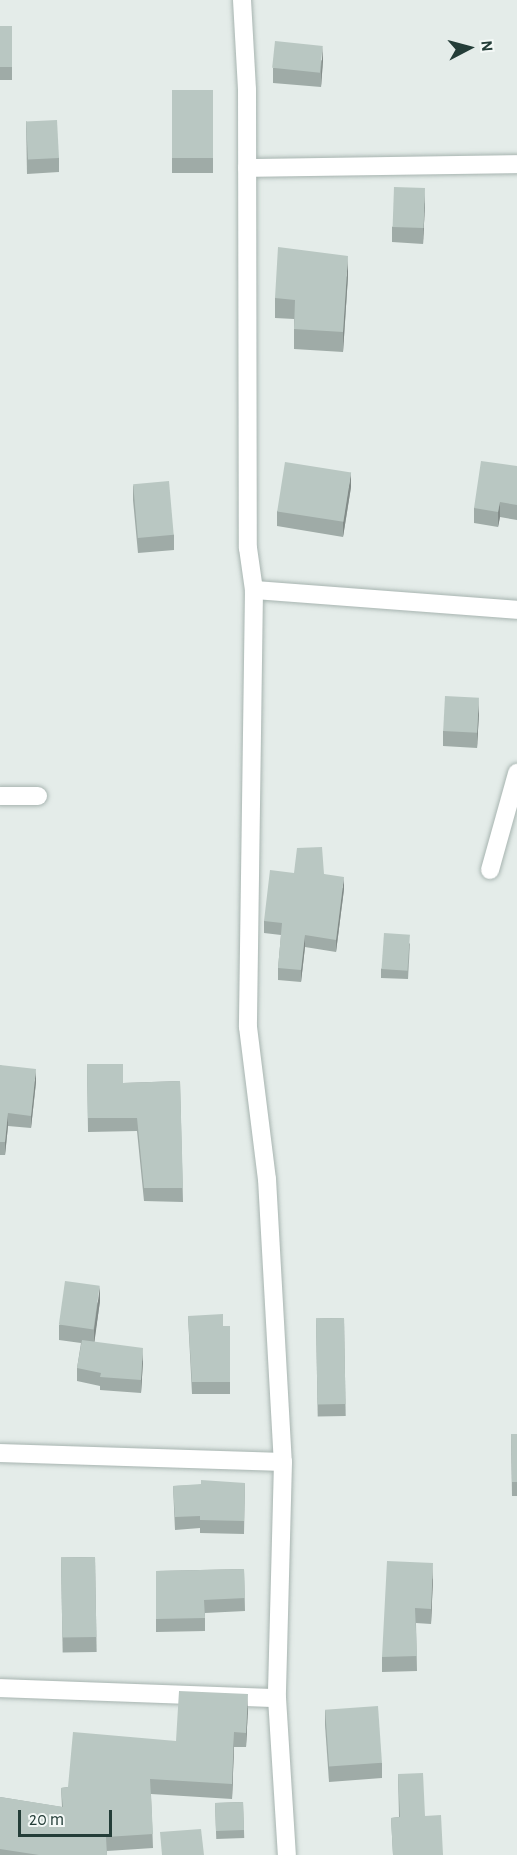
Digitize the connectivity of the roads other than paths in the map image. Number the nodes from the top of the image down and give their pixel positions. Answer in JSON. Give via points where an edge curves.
{"nodes":[{"id":1,"x":242,"y":0,"type":"edge"},
{"id":2,"x":517,"y":164,"type":"edge"},
{"id":3,"x":247,"y":168,"type":"junction"},
{"id":4,"x":254,"y":590,"type":"junction"},
{"id":5,"x":517,"y":610,"type":"edge"},
{"id":6,"x":517,"y":773,"type":"edge"},
{"id":7,"x":0,"y":796,"type":"edge"},
{"id":8,"x":38,"y":796,"type":"dead end"},
{"id":9,"x":490,"y":870,"type":"dead end"},
{"id":10,"x":0,"y":1453,"type":"edge"},
{"id":11,"x":283,"y":1462,"type":"junction"},
{"id":12,"x":0,"y":1688,"type":"edge"},
{"id":13,"x":277,"y":1698,"type":"junction"},
{"id":14,"x":287,"y":1855,"type":"edge"}],
"edges":[{"from":1,"to":3,"type":"street"},
{"from":2,"to":3,"type":"street"},
{"from":3,"to":4,"type":"street","via":[[248,548]]},
{"from":4,"to":5,"type":"street"},
{"from":4,"to":11,"type":"street","via":[[248,1027],[267,1179]]},
{"from":6,"to":9,"type":"street"},
{"from":7,"to":8,"type":"street"},
{"from":10,"to":11,"type":"street"},
{"from":11,"to":13,"type":"street"},
{"from":12,"to":13,"type":"street"},
{"from":13,"to":14,"type":"street"}]}
